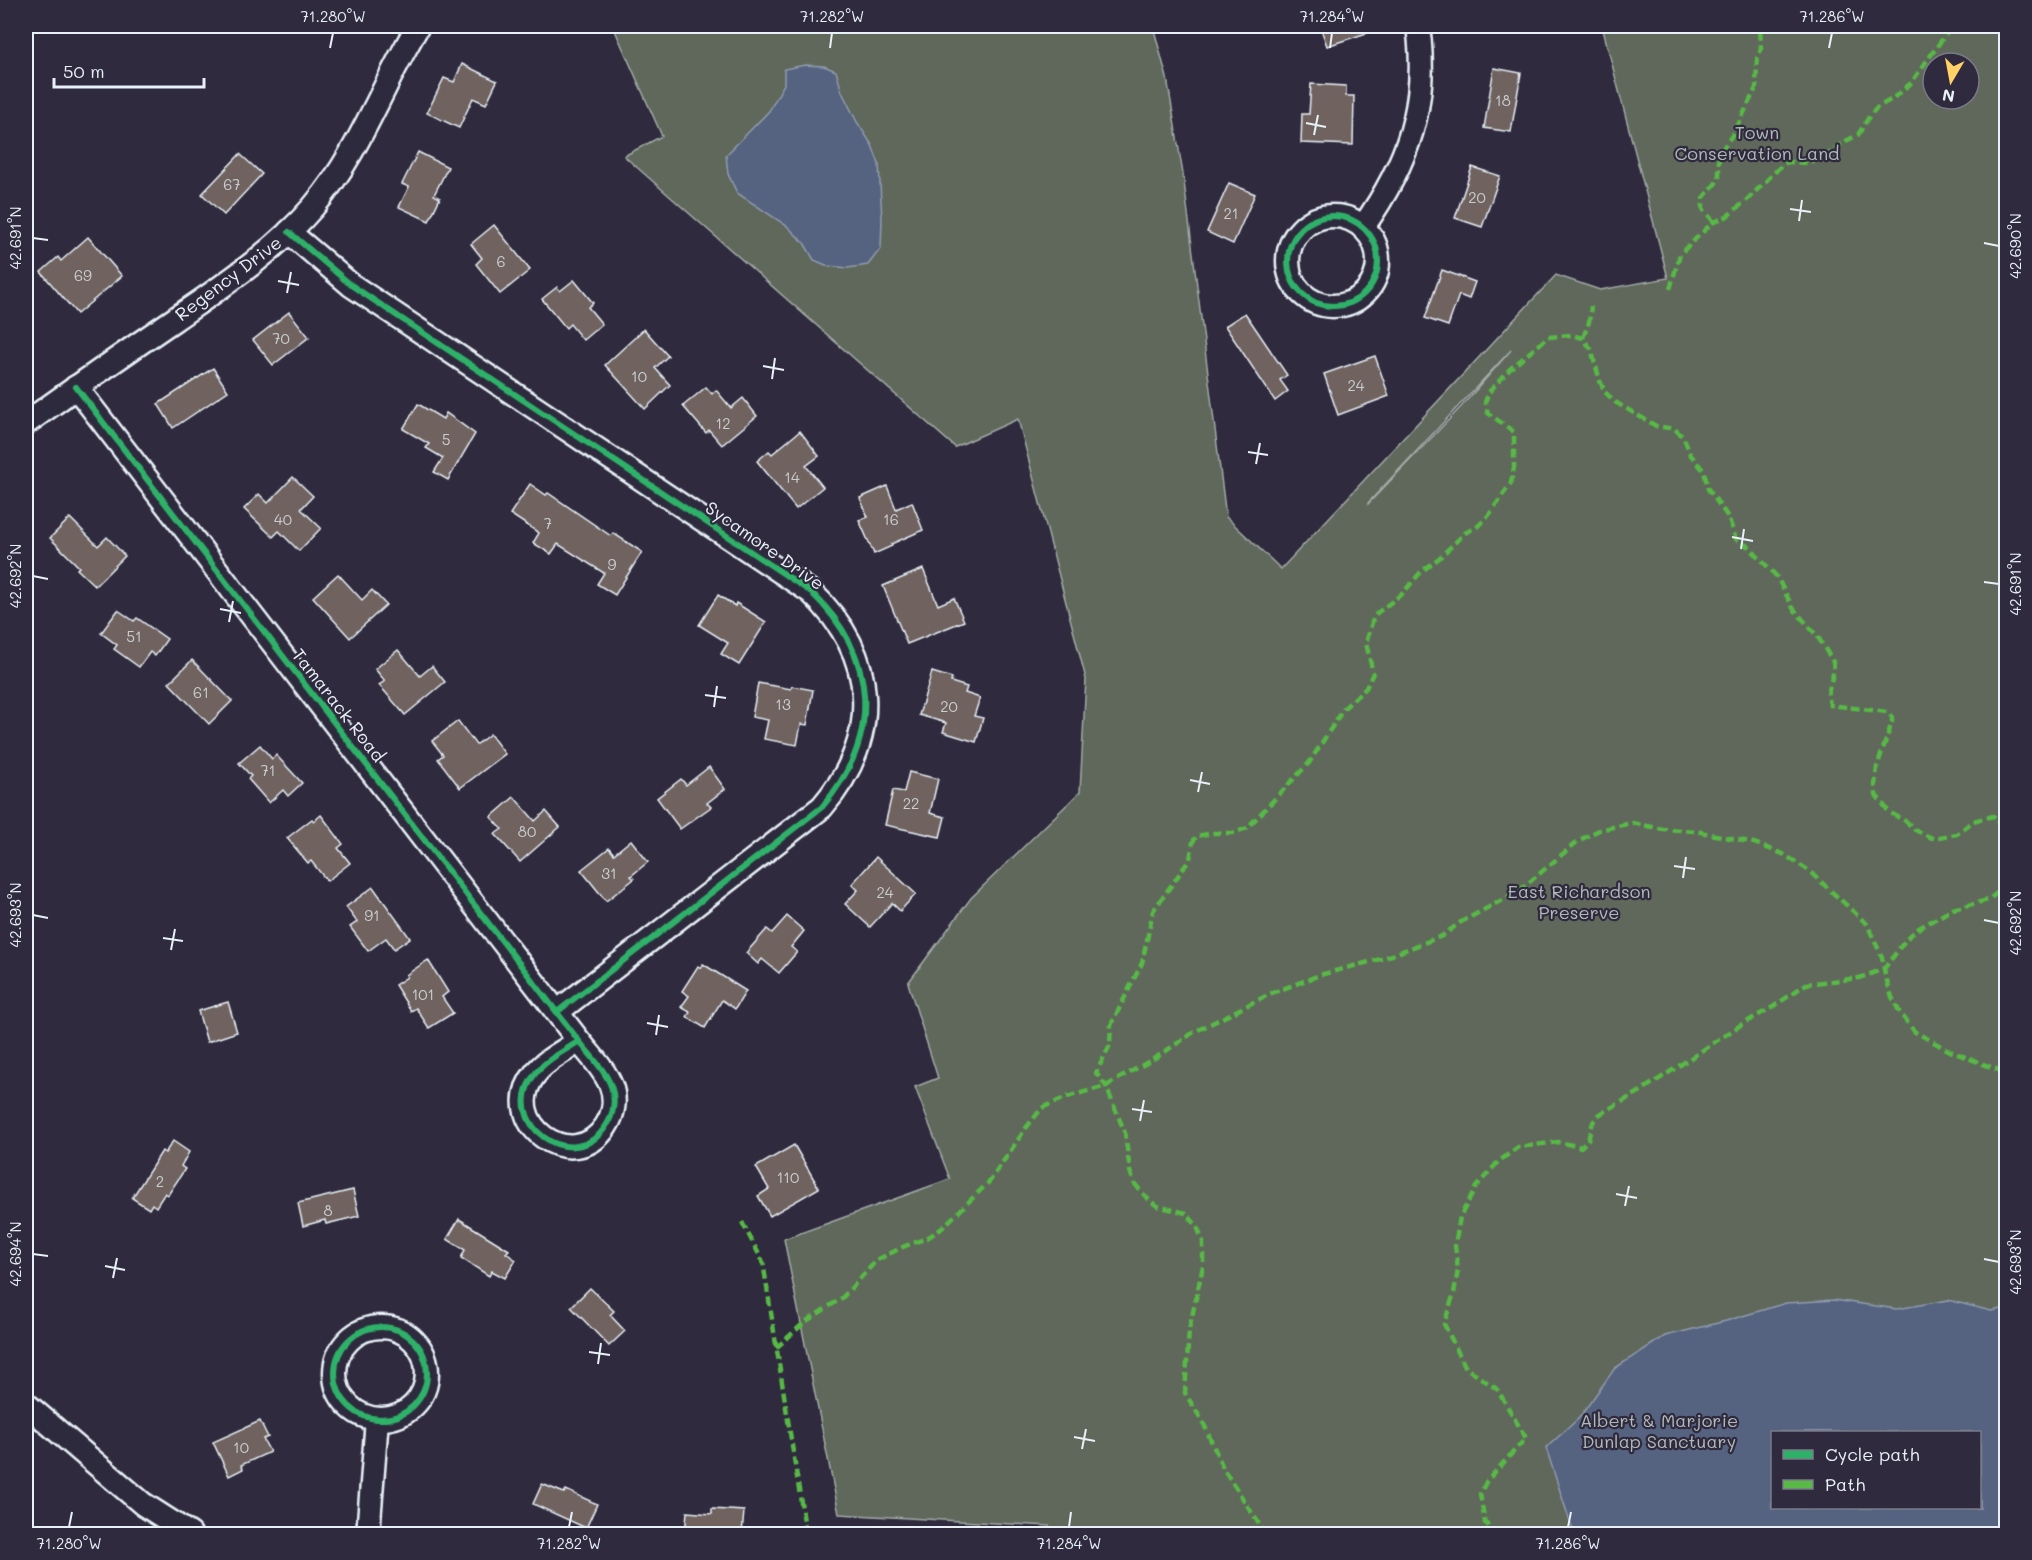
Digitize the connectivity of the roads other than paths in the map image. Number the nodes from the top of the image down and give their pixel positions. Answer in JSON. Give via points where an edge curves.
{"nodes":[{"id":1,"x":418,"y":26,"type":"edge"},
{"id":2,"x":1418,"y":26,"type":"edge"},
{"id":3,"x":1363,"y":226,"type":"junction"},
{"id":4,"x":289,"y":232,"type":"junction"},
{"id":5,"x":76,"y":387,"type":"junction"},
{"id":6,"x":26,"y":423,"type":"edge"},
{"id":7,"x":557,"y":1012,"type":"junction"},
{"id":8,"x":579,"y":1041,"type":"junction"},
{"id":9,"x":26,"y":1404,"type":"edge"},
{"id":10,"x":377,"y":1419,"type":"junction"},
{"id":11,"x":190,"y":1534,"type":"edge"},
{"id":12,"x":368,"y":1534,"type":"edge"}],
"edges":[{"from":1,"to":4,"type":"street","name":"Regency Drive","via":[[334,179]]},
{"from":2,"to":3,"type":"street","via":[[1421,72],[1411,136],[1384,197]]},
{"from":3,"to":3,"type":"street","via":[[1346,218],[1326,216],[1301,230],[1291,246],[1288,265],[1294,284],[1307,298],[1325,305],[1345,305],[1369,289],[1378,271],[1378,252]]},
{"from":4,"to":5,"type":"street","name":"Regency Drive","via":[[234,278]]},
{"from":4,"to":7,"type":"street","name":"Sycamore Drive","via":[[368,296],[811,592],[838,622],[857,658],[864,697],[862,727],[855,756],[835,792],[822,807]]},
{"from":5,"to":6,"type":"street","name":"Regency Drive"},
{"from":5,"to":7,"type":"street","name":"Tamarack Road"},
{"from":7,"to":8,"type":"street","name":"Tamarack Road"},
{"from":8,"to":8,"type":"street","name":"Tamarack Road","via":[[611,1085],[614,1104],[609,1122],[597,1136],[581,1145],[562,1146],[538,1133],[528,1117],[525,1099],[535,1073]]},
{"from":9,"to":11,"type":"street","via":[[143,1504]]},
{"from":10,"to":10,"type":"street","via":[[348,1406],[334,1377],[343,1346],[355,1334],[386,1326],[400,1330],[422,1349],[428,1377],[416,1404],[405,1413]]},
{"from":10,"to":12,"type":"street"}]}
